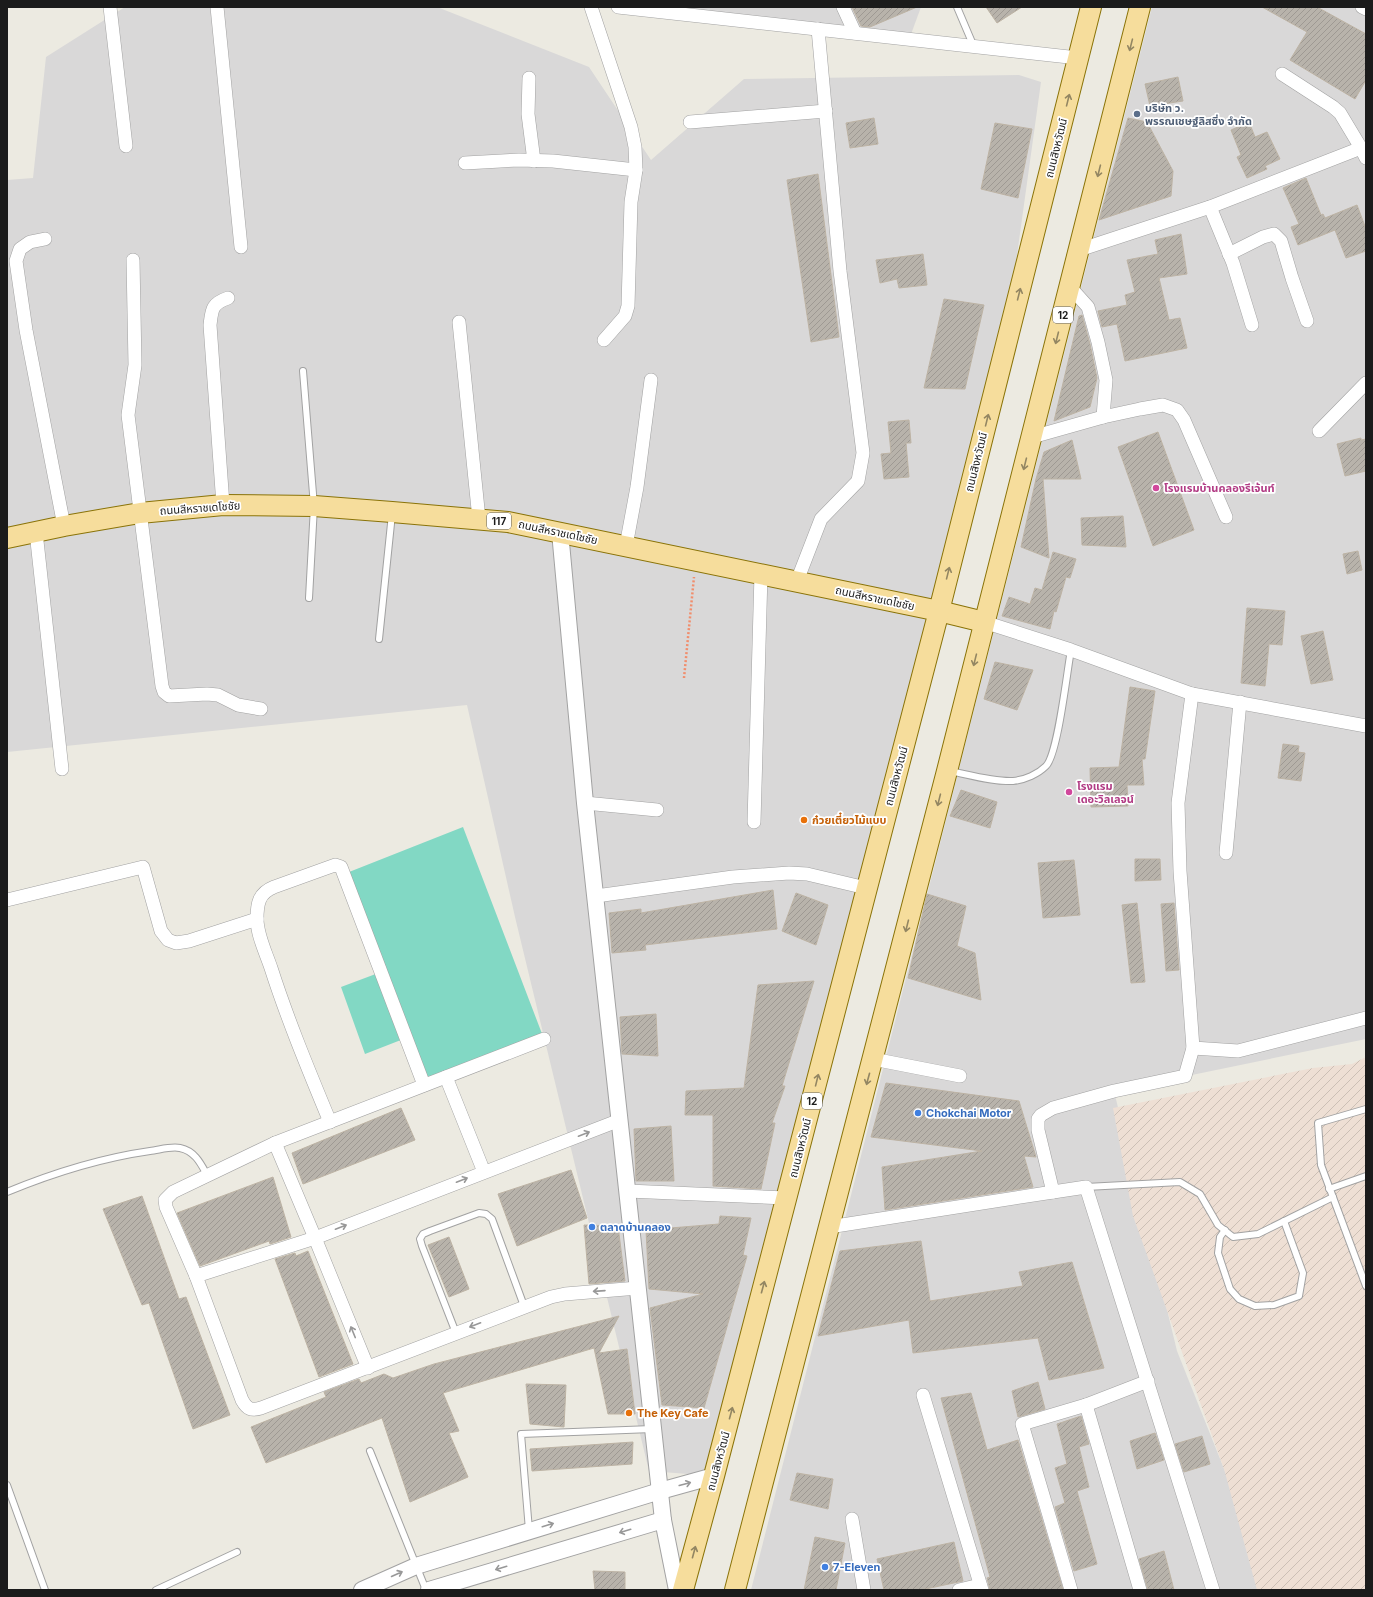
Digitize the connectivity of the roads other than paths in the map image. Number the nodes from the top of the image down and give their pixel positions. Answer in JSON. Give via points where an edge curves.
{"nodes":[{"id":1,"x":110,"y":7,"type":"edge"},
{"id":2,"x":218,"y":7,"type":"edge"},
{"id":3,"x":591,"y":7,"type":"edge"},
{"id":4,"x":618,"y":7,"type":"edge"},
{"id":5,"x":728,"y":7,"type":"edge"},
{"id":6,"x":843,"y":7,"type":"edge"},
{"id":7,"x":957,"y":7,"type":"edge"},
{"id":8,"x":1091,"y":7,"type":"edge"},
{"id":9,"x":1140,"y":7,"type":"edge"},
{"id":10,"x":1362,"y":7,"type":"edge"},
{"id":11,"x":656,"y":9,"type":"edge"},
{"id":12,"x":1366,"y":9,"type":"edge"},
{"id":13,"x":733,"y":20,"type":"junction"},
{"id":14,"x":818,"y":29,"type":"junction"},
{"id":15,"x":855,"y":33,"type":"junction"},
{"id":16,"x":974,"y":47,"type":"junction"},
{"id":17,"x":1078,"y":58,"type":"junction"},
{"id":18,"x":1282,"y":74,"type":"dead end"},
{"id":19,"x":529,"y":78,"type":"dead end"},
{"id":20,"x":826,"y":111,"type":"junction"},
{"id":21,"x":690,"y":122,"type":"dead end"},
{"id":22,"x":126,"y":146,"type":"dead end"},
{"id":23,"x":1364,"y":153,"type":"edge"},
{"id":24,"x":534,"y":161,"type":"junction"},
{"id":25,"x":465,"y":163,"type":"dead end"},
{"id":26,"x":636,"y":170,"type":"junction"},
{"id":27,"x":1210,"y":207,"type":"junction"},
{"id":28,"x":45,"y":239,"type":"dead end"},
{"id":29,"x":241,"y":247,"type":"dead end"},
{"id":30,"x":1079,"y":250,"type":"junction"},
{"id":31,"x":1229,"y":254,"type":"junction"},
{"id":32,"x":133,"y":260,"type":"dead end"},
{"id":33,"x":1070,"y":287,"type":"junction"},
{"id":34,"x":228,"y":298,"type":"dead end"},
{"id":35,"x":1307,"y":321,"type":"dead end"},
{"id":36,"x":459,"y":322,"type":"dead end"},
{"id":37,"x":1252,"y":325,"type":"dead end"},
{"id":38,"x":604,"y":340,"type":"dead end"},
{"id":39,"x":303,"y":370,"type":"dead end"},
{"id":40,"x":651,"y":380,"type":"dead end"},
{"id":41,"x":1366,"y":383,"type":"edge"},
{"id":42,"x":1103,"y":418,"type":"junction"},
{"id":43,"x":1319,"y":431,"type":"dead end"},
{"id":44,"x":1032,"y":437,"type":"junction"},
{"id":45,"x":223,"y":505,"type":"junction"},
{"id":46,"x":314,"y":506,"type":"junction"},
{"id":47,"x":392,"y":512,"type":"junction"},
{"id":48,"x":140,"y":513,"type":"junction"},
{"id":49,"x":1226,"y":517,"type":"dead end"},
{"id":50,"x":479,"y":519,"type":"junction"},
{"id":51,"x":64,"y":526,"type":"junction"},
{"id":52,"x":36,"y":532,"type":"junction"},
{"id":53,"x":560,"y":532,"type":"junction"},
{"id":54,"x":7,"y":538,"type":"edge"},
{"id":55,"x":626,"y":546,"type":"junction"},
{"id":56,"x":761,"y":574,"type":"junction"},
{"id":57,"x":797,"y":581,"type":"junction"},
{"id":58,"x":309,"y":598,"type":"dead end"},
{"id":59,"x":939,"y":611,"type":"junction"},
{"id":60,"x":984,"y":622,"type":"junction"},
{"id":61,"x":379,"y":639,"type":"dead end"},
{"id":62,"x":1071,"y":650,"type":"junction"},
{"id":63,"x":1192,"y":694,"type":"junction"},
{"id":64,"x":1240,"y":702,"type":"junction"},
{"id":65,"x":261,"y":709,"type":"dead end"},
{"id":66,"x":1366,"y":726,"type":"edge"},
{"id":67,"x":62,"y":769,"type":"dead end"},
{"id":68,"x":947,"y":771,"type":"junction"},
{"id":69,"x":585,"y":803,"type":"junction"},
{"id":70,"x":657,"y":810,"type":"dead end"},
{"id":71,"x":754,"y":822,"type":"dead end"},
{"id":72,"x":1226,"y":853,"type":"dead end"},
{"id":73,"x":866,"y":888,"type":"junction"},
{"id":74,"x":596,"y":896,"type":"junction"},
{"id":75,"x":7,"y":900,"type":"edge"},
{"id":76,"x":257,"y":920,"type":"junction"},
{"id":77,"x":1366,"y":1018,"type":"edge"},
{"id":78,"x":544,"y":1039,"type":"dead end"},
{"id":79,"x":1193,"y":1048,"type":"junction"},
{"id":80,"x":873,"y":1059,"type":"junction"},
{"id":81,"x":960,"y":1076,"type":"dead end"},
{"id":82,"x":446,"y":1077,"type":"junction"},
{"id":83,"x":424,"y":1085,"type":"junction"},
{"id":84,"x":1366,"y":1109,"type":"edge"},
{"id":85,"x":620,"y":1120,"type":"junction"},
{"id":86,"x":330,"y":1122,"type":"junction"},
{"id":87,"x":275,"y":1143,"type":"junction"},
{"id":88,"x":484,"y":1172,"type":"junction"},
{"id":89,"x":208,"y":1175,"type":"junction"},
{"id":90,"x":1366,"y":1176,"type":"edge"},
{"id":91,"x":1086,"y":1187,"type":"junction"},
{"id":92,"x":1330,"y":1189,"type":"junction"},
{"id":93,"x":628,"y":1191,"type":"junction"},
{"id":94,"x":7,"y":1192,"type":"edge"},
{"id":95,"x":1053,"y":1192,"type":"junction"},
{"id":96,"x":1334,"y":1197,"type":"junction"},
{"id":97,"x":786,"y":1198,"type":"junction"},
{"id":98,"x":1284,"y":1221,"type":"junction"},
{"id":99,"x":829,"y":1227,"type":"junction"},
{"id":100,"x":1224,"y":1230,"type":"junction"},
{"id":101,"x":315,"y":1238,"type":"junction"},
{"id":102,"x":196,"y":1276,"type":"junction"},
{"id":103,"x":1366,"y":1285,"type":"edge"},
{"id":104,"x":638,"y":1288,"type":"junction"},
{"id":105,"x":524,"y":1306,"type":"junction"},
{"id":106,"x":456,"y":1333,"type":"junction"},
{"id":107,"x":368,"y":1368,"type":"junction"},
{"id":108,"x":1148,"y":1381,"type":"junction"},
{"id":109,"x":923,"y":1395,"type":"dead end"},
{"id":110,"x":1086,"y":1405,"type":"junction"},
{"id":111,"x":654,"y":1429,"type":"junction"},
{"id":112,"x":370,"y":1451,"type":"dead end"},
{"id":113,"x":714,"y":1476,"type":"junction"},
{"id":114,"x":7,"y":1485,"type":"edge"},
{"id":115,"x":660,"y":1491,"type":"junction"},
{"id":116,"x":852,"y":1519,"type":"dead end"},
{"id":117,"x":663,"y":1520,"type":"junction"},
{"id":118,"x":529,"y":1531,"type":"junction"},
{"id":119,"x":237,"y":1552,"type":"dead end"},
{"id":120,"x":416,"y":1566,"type":"junction"},
{"id":121,"x":169,"y":1587,"type":"edge"},
{"id":122,"x":981,"y":1587,"type":"edge"},
{"id":123,"x":45,"y":1590,"type":"edge"},
{"id":124,"x":156,"y":1590,"type":"edge"},
{"id":125,"x":362,"y":1590,"type":"edge"},
{"id":126,"x":426,"y":1590,"type":"edge"},
{"id":127,"x":429,"y":1590,"type":"edge"},
{"id":128,"x":677,"y":1590,"type":"edge"},
{"id":129,"x":683,"y":1590,"type":"edge"},
{"id":130,"x":735,"y":1590,"type":"edge"},
{"id":131,"x":864,"y":1590,"type":"edge"},
{"id":132,"x":959,"y":1590,"type":"edge"},
{"id":133,"x":1070,"y":1590,"type":"edge"},
{"id":134,"x":1140,"y":1590,"type":"edge"},
{"id":135,"x":1213,"y":1590,"type":"edge"}],
"edges":[{"from":1,"to":22,"type":"street"},
{"from":2,"to":29,"type":"street"},
{"from":3,"to":26,"type":"street","via":[[631,127]]},
{"from":4,"to":11,"type":"street"},
{"from":5,"to":13,"type":"street"},
{"from":6,"to":15,"type":"street"},
{"from":7,"to":16,"type":"lane"},
{"from":8,"to":17,"type":"main road","name":"ถนนสิงหวัฒน์","number":"12"},
{"from":9,"to":30,"type":"main road","number":"12","one_way":true},
{"from":10,"to":12,"type":"street"},
{"from":11,"to":13,"type":"street"},
{"from":13,"to":14,"type":"street"},
{"from":14,"to":15,"type":"street"},
{"from":14,"to":20,"type":"street"},
{"from":15,"to":16,"type":"street"},
{"from":16,"to":17,"type":"street"},
{"from":59,"to":17,"type":"main road","name":"ถนนสิงหวัฒน์","number":"12","one_way":true},
{"from":18,"to":23,"type":"street","via":[[1336,110]]},
{"from":19,"to":24,"type":"street","via":[[528,114]]},
{"from":20,"to":21,"type":"street"},
{"from":20,"to":57,"type":"street","via":[[840,271],[863,453],[858,481],[821,519]]},
{"from":23,"to":27,"type":"street"},
{"from":24,"to":25,"type":"street"},
{"from":24,"to":26,"type":"street"},
{"from":26,"to":38,"type":"street","via":[[631,202],[628,306],[625,316]]},
{"from":27,"to":30,"type":"street"},
{"from":27,"to":31,"type":"street"},
{"from":28,"to":51,"type":"street","via":[[30,242],[20,249],[16,261],[26,330]]},
{"from":30,"to":33,"type":"main road","number":"12"},
{"from":31,"to":35,"type":"street","via":[[1274,234],[1281,241]]},
{"from":31,"to":37,"type":"street"},
{"from":32,"to":48,"type":"street","via":[[134,365],[128,415]]},
{"from":33,"to":42,"type":"street","via":[[1088,307],[1098,342],[1106,380]]},
{"from":33,"to":44,"type":"main road","number":"12","one_way":true},
{"from":34,"to":45,"type":"street","via":[[218,302],[212,309],[210,325]]},
{"from":36,"to":50,"type":"street"},
{"from":39,"to":46,"type":"lane"},
{"from":40,"to":55,"type":"street","via":[[637,487]]},
{"from":41,"to":43,"type":"street"},
{"from":42,"to":44,"type":"street"},
{"from":42,"to":49,"type":"street","via":[[1163,405],[1176,410],[1184,420]]},
{"from":44,"to":60,"type":"main road","number":"12","one_way":true},
{"from":45,"to":46,"type":"main road","name":"ถนนสีหราชเดโชชัย","number":"117"},
{"from":45,"to":48,"type":"main road","name":"ถนนสีหราชเดโชชัย","number":"117"},
{"from":46,"to":47,"type":"main road","name":"ถนนสีหราชเดโชชัย","number":"117"},
{"from":46,"to":58,"type":"lane"},
{"from":47,"to":50,"type":"main road","name":"ถนนสีหราชเดโชชัย","number":"117"},
{"from":47,"to":61,"type":"lane"},
{"from":48,"to":51,"type":"main road","name":"ถนนสีหราชเดโชชัย","number":"117"},
{"from":48,"to":65,"type":"street","via":[[164,692],[169,696],[218,695],[238,705]]},
{"from":50,"to":53,"type":"main road","name":"ถนนสีหราชเดโชชัย","number":"117"},
{"from":51,"to":52,"type":"main road","name":"ถนนสีหราชเดโชชัย","number":"117"},
{"from":52,"to":54,"type":"main road","name":"ถนนสีหราชเดโชชัย","number":"117"},
{"from":52,"to":67,"type":"street"},
{"from":53,"to":55,"type":"main road","name":"ถนนสีหราชเดโชชัย","number":"117"},
{"from":53,"to":69,"type":"street"},
{"from":55,"to":56,"type":"main road","name":"ถนนสีหราชเดโชชัย","number":"117"},
{"from":56,"to":57,"type":"main road","name":"ถนนสีหราชเดโชชัย","number":"117"},
{"from":56,"to":71,"type":"street"},
{"from":57,"to":59,"type":"main road","name":"ถนนสีหราชเดโชชัย","number":"117"},
{"from":59,"to":60,"type":"main road","name":"ถนนสีหราชเดโชชัย","number":"117"},
{"from":59,"to":73,"type":"main road","name":"ถนนสิงหวัฒน์","number":"12"},
{"from":60,"to":62,"type":"street"},
{"from":60,"to":68,"type":"main road","number":"12","one_way":true},
{"from":62,"to":63,"type":"street"},
{"from":62,"to":68,"type":"lane","via":[[1054,749],[1046,766],[1027,778],[1008,781]]},
{"from":63,"to":64,"type":"street"},
{"from":63,"to":79,"type":"street","via":[[1178,803],[1180,871]]},
{"from":64,"to":66,"type":"street"},
{"from":64,"to":72,"type":"street"},
{"from":68,"to":80,"type":"main road","number":"12","one_way":true},
{"from":69,"to":70,"type":"street"},
{"from":69,"to":74,"type":"street"},
{"from":73,"to":74,"type":"street","via":[[807,874],[789,873],[734,877]]},
{"from":97,"to":73,"type":"main road","name":"ถนนสิงหวัฒน์","number":"12","one_way":true},
{"from":74,"to":85,"type":"street"},
{"from":75,"to":76,"type":"street","via":[[143,867],[161,930],[168,940],[176,944]]},
{"from":76,"to":83,"type":"street","via":[[259,903],[264,892],[335,865],[340,866]]},
{"from":76,"to":86,"type":"street","via":[[286,1014]]},
{"from":77,"to":79,"type":"street","via":[[1238,1051]]},
{"from":78,"to":82,"type":"street"},
{"from":79,"to":95,"type":"street","via":[[1185,1076],[1114,1091],[1053,1108],[1041,1115],[1038,1119],[1038,1130]]},
{"from":80,"to":81,"type":"street"},
{"from":80,"to":99,"type":"main road","number":"12","one_way":true},
{"from":82,"to":83,"type":"street"},
{"from":82,"to":88,"type":"street"},
{"from":83,"to":86,"type":"street"},
{"from":84,"to":92,"type":"lane","via":[[1318,1123],[1321,1165]]},
{"from":88,"to":85,"type":"street","one_way":true},
{"from":85,"to":93,"type":"street"},
{"from":86,"to":87,"type":"street"},
{"from":87,"to":89,"type":"street"},
{"from":87,"to":101,"type":"street"},
{"from":101,"to":88,"type":"street","one_way":true},
{"from":89,"to":94,"type":"lane","via":[[196,1156],[180,1148],[164,1149],[120,1155],[39,1179]]},
{"from":89,"to":102,"type":"street","via":[[172,1192],[165,1200]]},
{"from":90,"to":92,"type":"lane"},
{"from":91,"to":95,"type":"street"},
{"from":91,"to":100,"type":"lane","via":[[1180,1182],[1200,1194],[1218,1226]]},
{"from":91,"to":108,"type":"street"},
{"from":92,"to":96,"type":"lane"},
{"from":93,"to":97,"type":"street"},
{"from":93,"to":104,"type":"street"},
{"from":95,"to":99,"type":"street"},
{"from":96,"to":98,"type":"lane"},
{"from":96,"to":103,"type":"lane"},
{"from":113,"to":97,"type":"main road","name":"ถนนสิงหวัฒน์","number":"12","one_way":true},
{"from":98,"to":100,"type":"lane","via":[[1258,1234],[1233,1237]]},
{"from":98,"to":100,"type":"lane","via":[[1303,1274],[1299,1296],[1274,1305],[1255,1306],[1239,1299],[1230,1289],[1218,1253],[1220,1237]]},
{"from":99,"to":130,"type":"main road","number":"12"},
{"from":101,"to":102,"type":"street"},
{"from":107,"to":101,"type":"street","one_way":true},
{"from":102,"to":107,"type":"street","via":[[242,1400],[248,1409],[261,1408]]},
{"from":104,"to":105,"type":"street","one_way":true,"via":[[558,1295]]},
{"from":104,"to":111,"type":"street"},
{"from":105,"to":106,"type":"street","one_way":true},
{"from":105,"to":106,"type":"lane","via":[[492,1219],[486,1214],[479,1213],[430,1231],[423,1234],[420,1240]]},
{"from":106,"to":107,"type":"street"},
{"from":108,"to":110,"type":"street"},
{"from":108,"to":135,"type":"street"},
{"from":109,"to":122,"type":"street"},
{"from":110,"to":133,"type":"street","via":[[1022,1424]]},
{"from":110,"to":134,"type":"street"},
{"from":111,"to":115,"type":"street"},
{"from":111,"to":118,"type":"lane","via":[[521,1434]]},
{"from":112,"to":120,"type":"lane"},
{"from":115,"to":113,"type":"street","one_way":true},
{"from":129,"to":113,"type":"main road","name":"ถนนสิงหวัฒน์","number":"12","one_way":true},
{"from":114,"to":123,"type":"lane"},
{"from":115,"to":117,"type":"street"},
{"from":118,"to":115,"type":"street","one_way":true},
{"from":116,"to":131,"type":"street"},
{"from":117,"to":127,"type":"street","one_way":true},
{"from":117,"to":128,"type":"street"},
{"from":118,"to":120,"type":"street"},
{"from":119,"to":121,"type":"lane"},
{"from":125,"to":120,"type":"street","one_way":true},
{"from":120,"to":126,"type":"lane"},
{"from":121,"to":124,"type":"lane"},
{"from":122,"to":132,"type":"street"}]}
